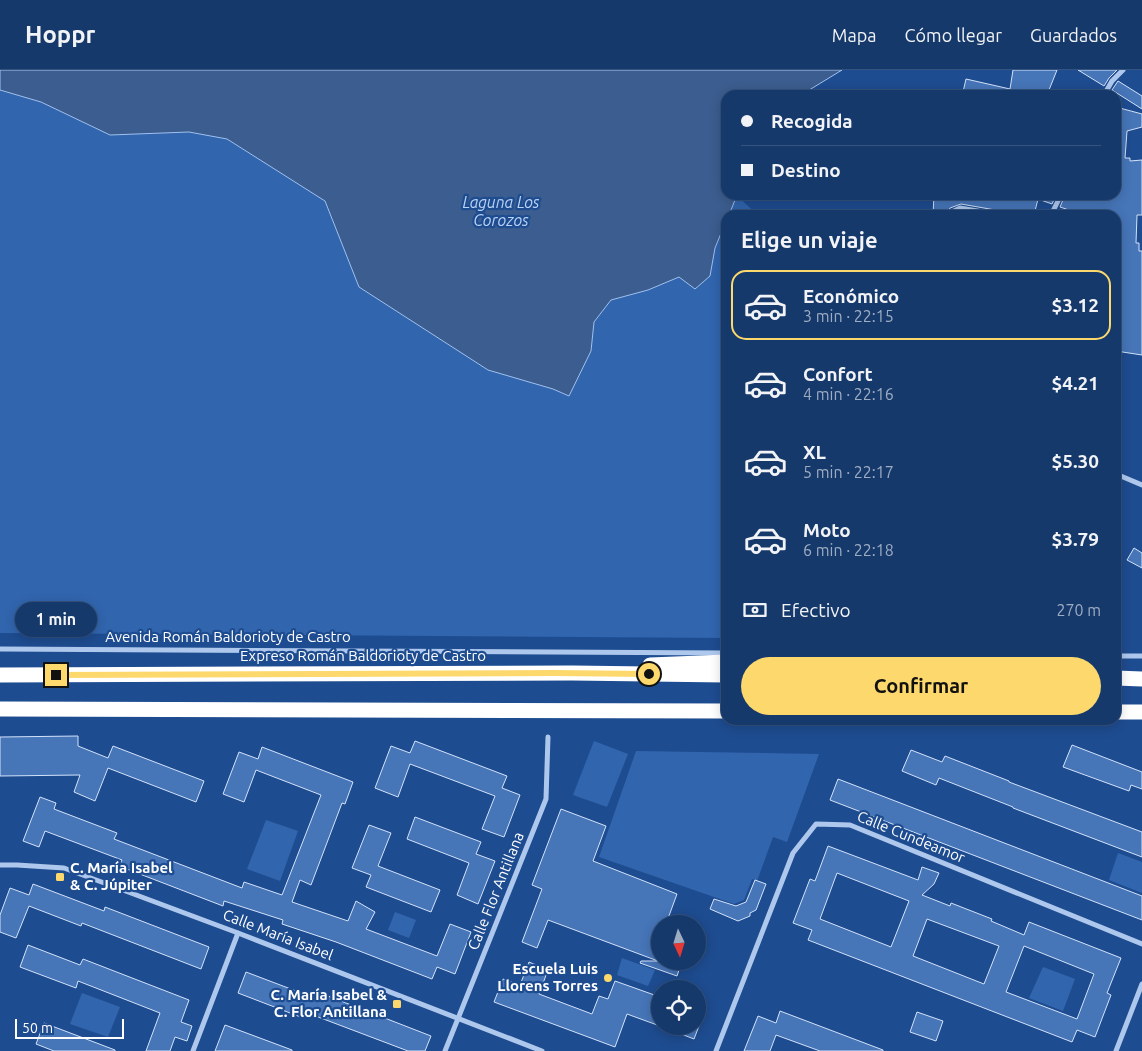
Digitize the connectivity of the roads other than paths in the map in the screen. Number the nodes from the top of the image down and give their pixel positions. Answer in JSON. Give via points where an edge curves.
{"nodes":[{"id":1,"x":1123,"y":70,"type":"edge"},
{"id":2,"x":1107,"y":90,"type":"edge"},
{"id":3,"x":956,"y":210,"type":"edge"},
{"id":4,"x":971,"y":210,"type":"edge"},
{"id":5,"x":1121,"y":476,"type":"edge"},
{"id":6,"x":1142,"y":485,"type":"edge"},
{"id":7,"x":0,"y":649,"type":"edge"},
{"id":8,"x":721,"y":653,"type":"edge"},
{"id":9,"x":1121,"y":656,"type":"edge"},
{"id":10,"x":1142,"y":656,"type":"edge"},
{"id":11,"x":721,"y":662,"type":"edge"},
{"id":12,"x":572,"y":673,"type":"junction"},
{"id":13,"x":0,"y":675,"type":"edge"},
{"id":14,"x":721,"y":675,"type":"edge"},
{"id":15,"x":1121,"y":678,"type":"edge"},
{"id":16,"x":1142,"y":679,"type":"edge"},
{"id":17,"x":0,"y":709,"type":"edge"},
{"id":18,"x":721,"y":711,"type":"edge"},
{"id":19,"x":1121,"y":712,"type":"edge"},
{"id":20,"x":1142,"y":712,"type":"edge"},
{"id":21,"x":548,"y":737,"type":"dead end"},
{"id":22,"x":0,"y":865,"type":"edge"},
{"id":23,"x":238,"y":933,"type":"junction"},
{"id":24,"x":1142,"y":944,"type":"edge"},
{"id":25,"x":1142,"y":984,"type":"edge"},
{"id":26,"x":458,"y":1018,"type":"junction"},
{"id":27,"x":193,"y":1051,"type":"edge"},
{"id":28,"x":445,"y":1051,"type":"edge"},
{"id":29,"x":542,"y":1051,"type":"edge"},
{"id":30,"x":716,"y":1051,"type":"edge"},
{"id":31,"x":1116,"y":1051,"type":"edge"}],
"edges":[{"from":1,"to":2,"type":"street"},
{"from":3,"to":4,"type":"street"},
{"from":5,"to":6,"type":"street"},
{"from":7,"to":8,"type":"street","name":"Avenida Román Baldorioty de Castro"},
{"from":9,"to":10,"type":"street"},
{"from":11,"to":12,"type":"highway","via":[[652,664]]},
{"from":12,"to":13,"type":"highway","name":"Expreso Román Baldorioty de Castro"},
{"from":12,"to":14,"type":"highway","name":"Expreso Román Baldorioty de Castro"},
{"from":15,"to":16,"type":"highway"},
{"from":17,"to":18,"type":"highway"},
{"from":19,"to":20,"type":"highway"},
{"from":21,"to":26,"type":"street","name":"Calle Flor Antillana","via":[[546,799]]},
{"from":22,"to":23,"type":"street","name":"Calle María Isabel","via":[[64,868]]},
{"from":23,"to":26,"type":"street","name":"Calle María Isabel"},
{"from":23,"to":27,"type":"street"},
{"from":24,"to":30,"type":"street","name":"Calle Cundeamor","via":[[850,825],[816,824],[793,853]]},
{"from":25,"to":31,"type":"street"},
{"from":26,"to":28,"type":"street","name":"Calle Flor Antillana"},
{"from":26,"to":29,"type":"street","name":"Calle María Isabel"}]}
